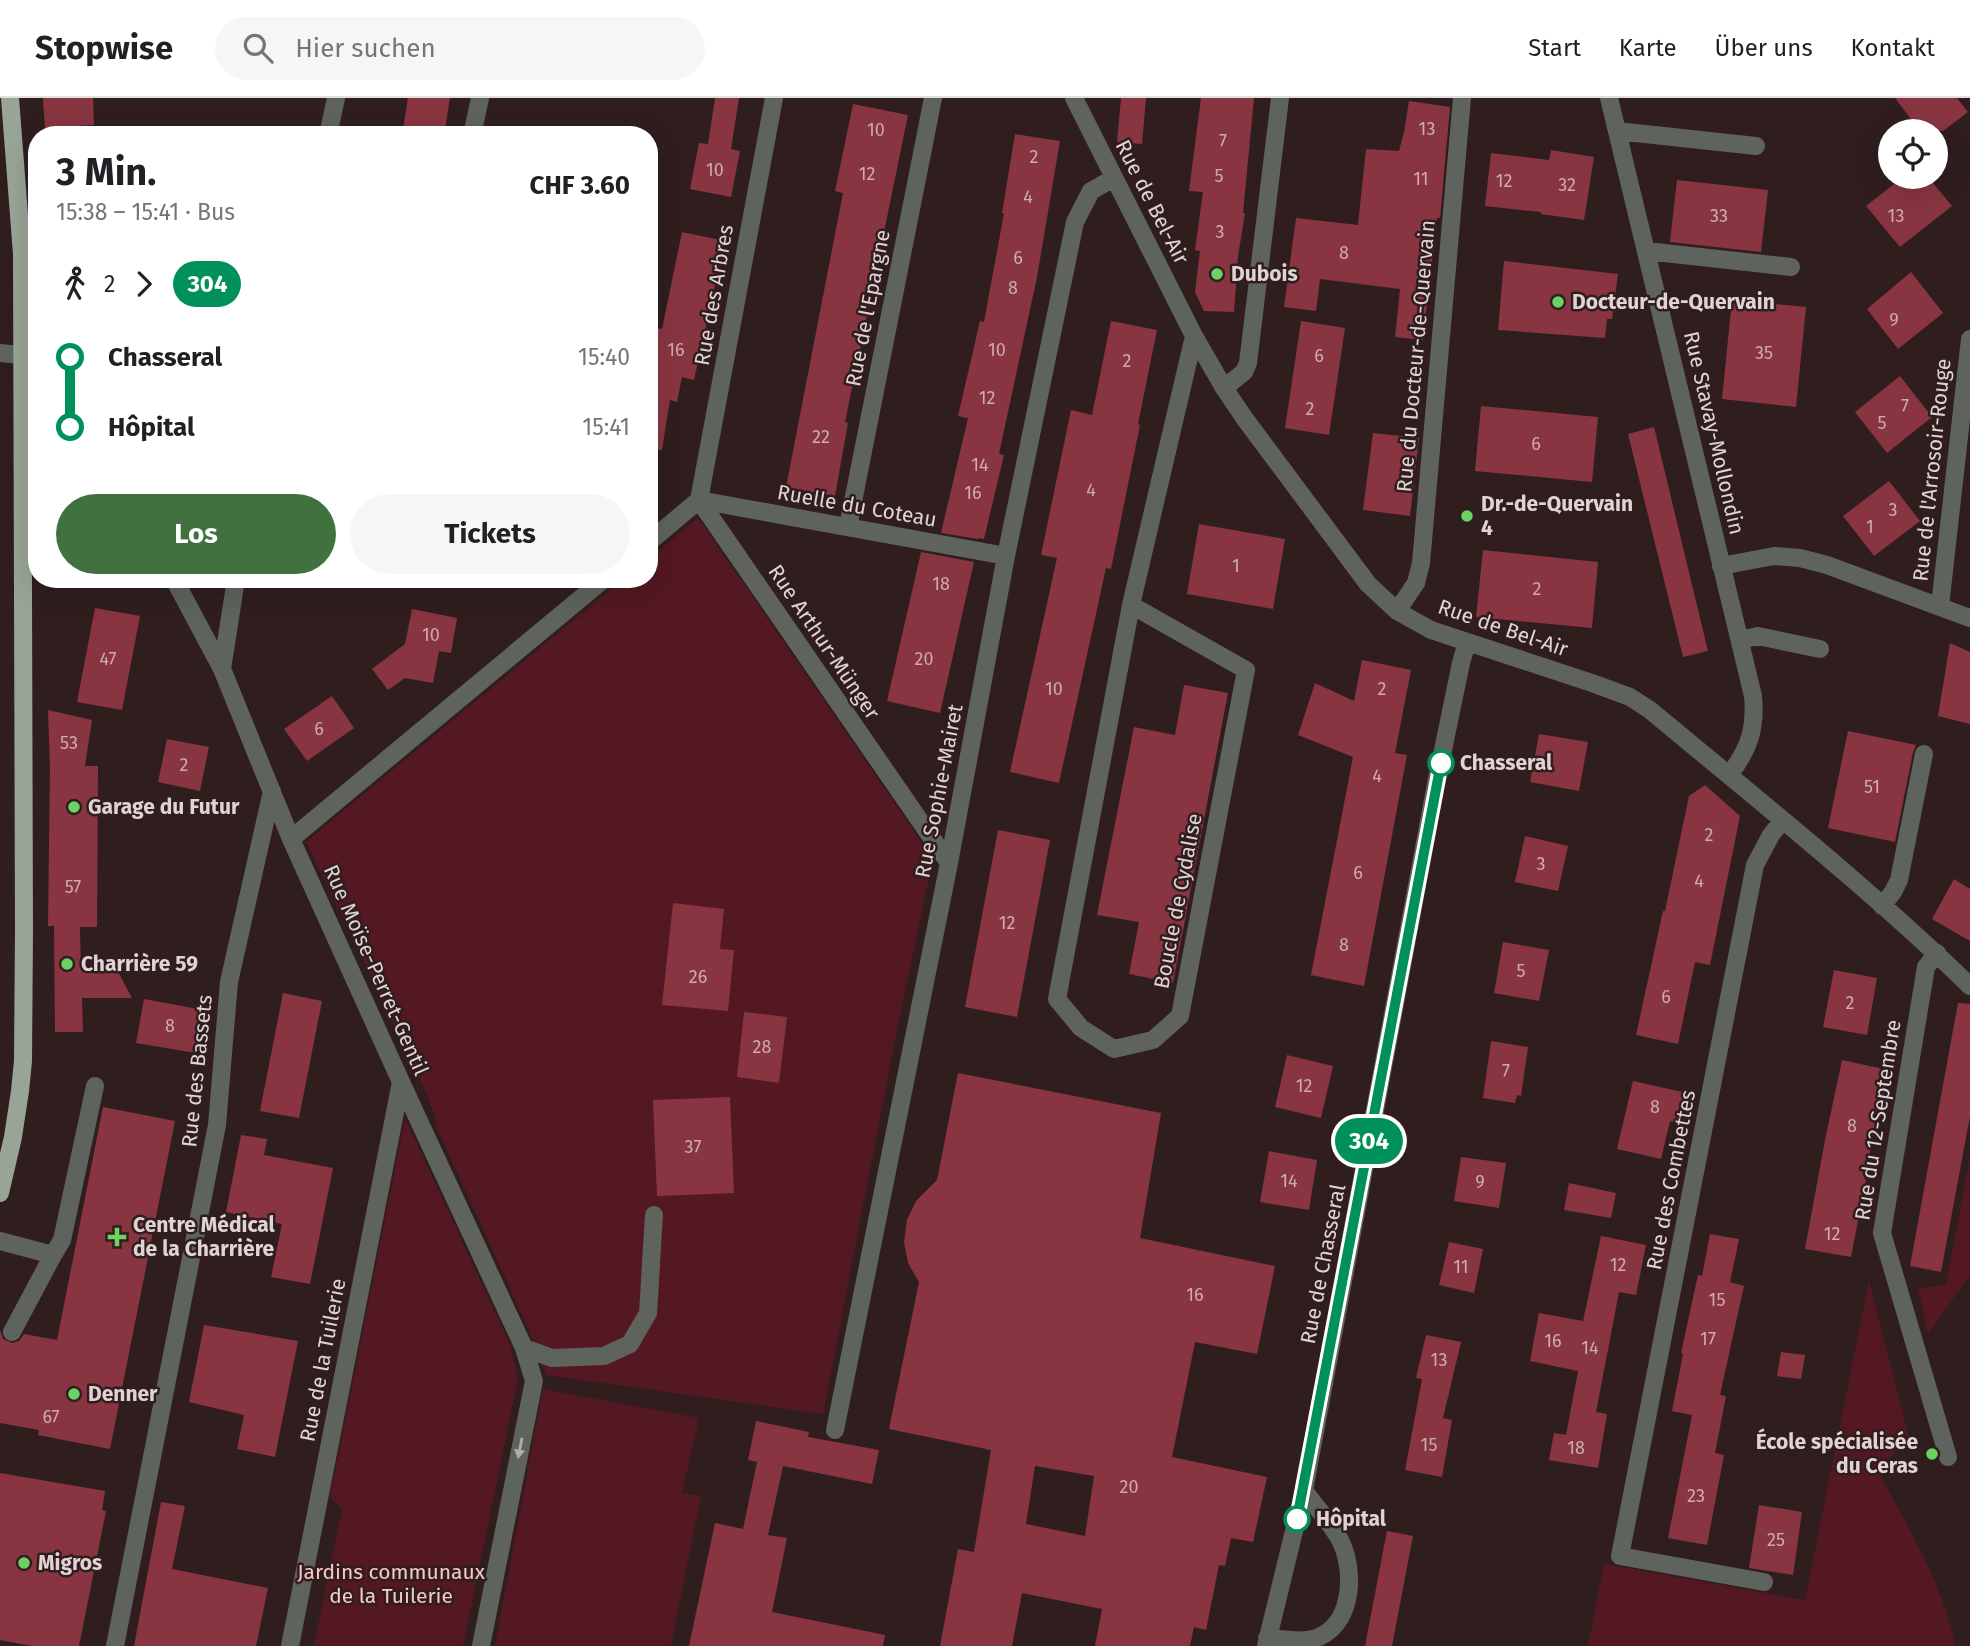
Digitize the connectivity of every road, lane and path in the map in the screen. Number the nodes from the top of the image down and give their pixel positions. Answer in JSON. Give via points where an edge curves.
{"nodes":[{"id":1,"x":10,"y":98,"type":"edge"},
{"id":2,"x":336,"y":98,"type":"edge"},
{"id":3,"x":480,"y":98,"type":"edge"},
{"id":4,"x":774,"y":98,"type":"edge"},
{"id":5,"x":933,"y":98,"type":"edge"},
{"id":6,"x":1280,"y":98,"type":"edge"},
{"id":7,"x":1462,"y":98,"type":"edge"},
{"id":8,"x":1609,"y":98,"type":"edge"},
{"id":9,"x":1077,"y":100,"type":"edge"},
{"id":10,"x":330,"y":126,"type":"edge"},
{"id":11,"x":474,"y":126,"type":"edge"},
{"id":12,"x":1617,"y":131,"type":"junction"},
{"id":13,"x":1756,"y":146,"type":"dead end"},
{"id":14,"x":1114,"y":178,"type":"junction"},
{"id":15,"x":1646,"y":251,"type":"junction"},
{"id":16,"x":1791,"y":267,"type":"dead end"},
{"id":17,"x":28,"y":316,"type":"edge"},
{"id":18,"x":28,"y":330,"type":"edge"},
{"id":19,"x":1194,"y":336,"type":"junction"},
{"id":20,"x":1970,"y":339,"type":"edge"},
{"id":21,"x":0,"y":354,"type":"edge"},
{"id":22,"x":21,"y":355,"type":"junction"},
{"id":23,"x":1224,"y":388,"type":"junction"},
{"id":24,"x":699,"y":500,"type":"junction"},
{"id":25,"x":848,"y":527,"type":"junction"},
{"id":26,"x":658,"y":534,"type":"edge"},
{"id":27,"x":1006,"y":556,"type":"junction"},
{"id":28,"x":1721,"y":566,"type":"junction"},
{"id":29,"x":179,"y":588,"type":"edge"},
{"id":30,"x":235,"y":588,"type":"edge"},
{"id":31,"x":593,"y":588,"type":"edge"},
{"id":32,"x":1131,"y":605,"type":"junction"},
{"id":33,"x":1940,"y":606,"type":"junction"},
{"id":34,"x":1397,"y":611,"type":"junction"},
{"id":35,"x":1970,"y":618,"type":"edge"},
{"id":36,"x":1740,"y":639,"type":"junction"},
{"id":37,"x":1467,"y":642,"type":"junction"},
{"id":38,"x":1820,"y":649,"type":"dead end"},
{"id":39,"x":222,"y":669,"type":"junction"},
{"id":40,"x":1924,"y":754,"type":"dead end"},
{"id":41,"x":1729,"y":775,"type":"junction"},
{"id":42,"x":272,"y":791,"type":"junction"},
{"id":43,"x":1783,"y":820,"type":"junction"},
{"id":44,"x":292,"y":839,"type":"junction"},
{"id":45,"x":948,"y":863,"type":"junction"},
{"id":46,"x":1882,"y":906,"type":"junction"},
{"id":47,"x":1937,"y":953,"type":"junction"},
{"id":48,"x":1970,"y":986,"type":"edge"},
{"id":49,"x":401,"y":1082,"type":"junction"},
{"id":50,"x":95,"y":1086,"type":"dead end"},
{"id":51,"x":0,"y":1194,"type":"edge"},
{"id":52,"x":653,"y":1215,"type":"dead end"},
{"id":53,"x":0,"y":1241,"type":"edge"},
{"id":54,"x":53,"y":1255,"type":"junction"},
{"id":55,"x":12,"y":1332,"type":"dead end"},
{"id":56,"x":524,"y":1348,"type":"junction"},
{"id":57,"x":835,"y":1430,"type":"dead end"},
{"id":58,"x":1948,"y":1457,"type":"dead end"},
{"id":59,"x":1304,"y":1490,"type":"junction"},
{"id":60,"x":1764,"y":1582,"type":"dead end"},
{"id":61,"x":1267,"y":1642,"type":"edge"},
{"id":62,"x":115,"y":1646,"type":"edge"},
{"id":63,"x":290,"y":1646,"type":"edge"},
{"id":64,"x":481,"y":1646,"type":"edge"}],
"edges":[{"from":1,"to":17,"type":"main road"},
{"from":2,"to":10,"type":"street"},
{"from":3,"to":11,"type":"street"},
{"from":4,"to":24,"type":"street","name":"Rue des Arbres"},
{"from":5,"to":25,"type":"street","name":"Rue de l'Epargne"},
{"from":6,"to":23,"type":"street","via":[[1248,363]]},
{"from":7,"to":34,"type":"street","name":"Rue du Docteur-de-Quervain","via":[[1421,563],[1416,583]]},
{"from":8,"to":12,"type":"street","name":"Rue Stavay-Mollondin"},
{"from":9,"to":14,"type":"street","name":"Rue de Bel-Air"},
{"from":12,"to":13,"type":"street"},
{"from":12,"to":15,"type":"street","name":"Rue Stavay-Mollondin"},
{"from":14,"to":19,"type":"street","name":"Rue de Bel-Air"},
{"from":14,"to":27,"type":"street","name":"Rue Sophie-Mairet","via":[[1091,191],[1075,222]]},
{"from":15,"to":16,"type":"street"},
{"from":15,"to":28,"type":"street","name":"Rue Stavay-Mollondin"},
{"from":18,"to":22,"type":"main road"},
{"from":19,"to":23,"type":"street","name":"Rue de Bel-Air"},
{"from":19,"to":32,"type":"street","name":"Boucle de Cydalise"},
{"from":20,"to":33,"type":"street","name":"Rue de l'Arrosoir-Rouge"},
{"from":21,"to":22,"type":"street"},
{"from":22,"to":51,"type":"main road","via":[[23,1061]]},
{"from":23,"to":34,"type":"street","name":"Rue de Bel-Air","via":[[1368,584]]},
{"from":24,"to":25,"type":"street","name":"Ruelle du Coteau"},
{"from":24,"to":26,"type":"street"},
{"from":24,"to":45,"type":"street","name":"Rue Arthur-Münger"},
{"from":25,"to":27,"type":"street","name":"Ruelle du Coteau"},
{"from":27,"to":45,"type":"street","name":"Rue Sophie-Mairet"},
{"from":28,"to":33,"type":"street","via":[[1774,556],[1800,558]]},
{"from":28,"to":36,"type":"street","name":"Rue Stavay-Mollondin"},
{"from":29,"to":39,"type":"street","name":"Rue Moïse-Perret-Gentil"},
{"from":30,"to":39,"type":"street"},
{"from":31,"to":44,"type":"street"},
{"from":32,"to":32,"type":"street","name":"Boucle de Cydalise","via":[[1057,999],[1081,1028],[1114,1049],[1153,1040],[1180,1016],[1246,670]]},
{"from":33,"to":35,"type":"street"},
{"from":34,"to":37,"type":"street","name":"Rue de Bel-Air","via":[[1431,630]]},
{"from":36,"to":38,"type":"street","via":[[1758,636]]},
{"from":36,"to":41,"type":"street","name":"Rue Stavay-Mollondin","via":[[1755,716],[1750,740]]},
{"from":37,"to":41,"type":"street","name":"Rue de Bel-Air","via":[[1630,697]]},
{"from":37,"to":59,"type":"street","name":"Rue de Chasseral","via":[[1436,784]]},
{"from":39,"to":42,"type":"street","name":"Rue Moïse-Perret-Gentil"},
{"from":40,"to":46,"type":"street","via":[[1899,880]]},
{"from":41,"to":43,"type":"street","name":"Rue de Bel-Air"},
{"from":42,"to":44,"type":"street","name":"Rue Moïse-Perret-Gentil"},
{"from":42,"to":62,"type":"street","name":"Rue des Bassets","via":[[229,982],[218,1125]]},
{"from":43,"to":46,"type":"street","name":"Rue de Bel-Air"},
{"from":43,"to":60,"type":"street","name":"Rue des Combettes","via":[[1755,865],[1620,1556]]},
{"from":44,"to":49,"type":"street","name":"Rue Moïse-Perret-Gentil"},
{"from":45,"to":57,"type":"street","name":"Rue Sophie-Mairet"},
{"from":46,"to":47,"type":"street","name":"Rue de Bel-Air"},
{"from":47,"to":48,"type":"street","name":"Rue de Bel-Air"},
{"from":47,"to":58,"type":"street","name":"Rue du 12-Septembre","via":[[1926,967],[1882,1233]]},
{"from":49,"to":56,"type":"street","name":"Rue Moïse-Perret-Gentil"},
{"from":49,"to":63,"type":"street","name":"Rue de la Tuilerie"},
{"from":50,"to":54,"type":"street","via":[[62,1240]]},
{"from":52,"to":56,"type":"street","via":[[648,1313],[630,1344],[604,1356],[552,1358]]},
{"from":53,"to":54,"type":"street"},
{"from":54,"to":55,"type":"street"},
{"from":56,"to":64,"type":"street","name":"Rue Moïse-Perret-Gentil","one_way":true,"via":[[534,1381]]},
{"from":59,"to":61,"type":"street","name":"Rue de Chasseral"},
{"from":59,"to":61,"type":"street","via":[[1340,1539],[1349,1565],[1349,1588],[1338,1623],[1321,1637]]}]}
